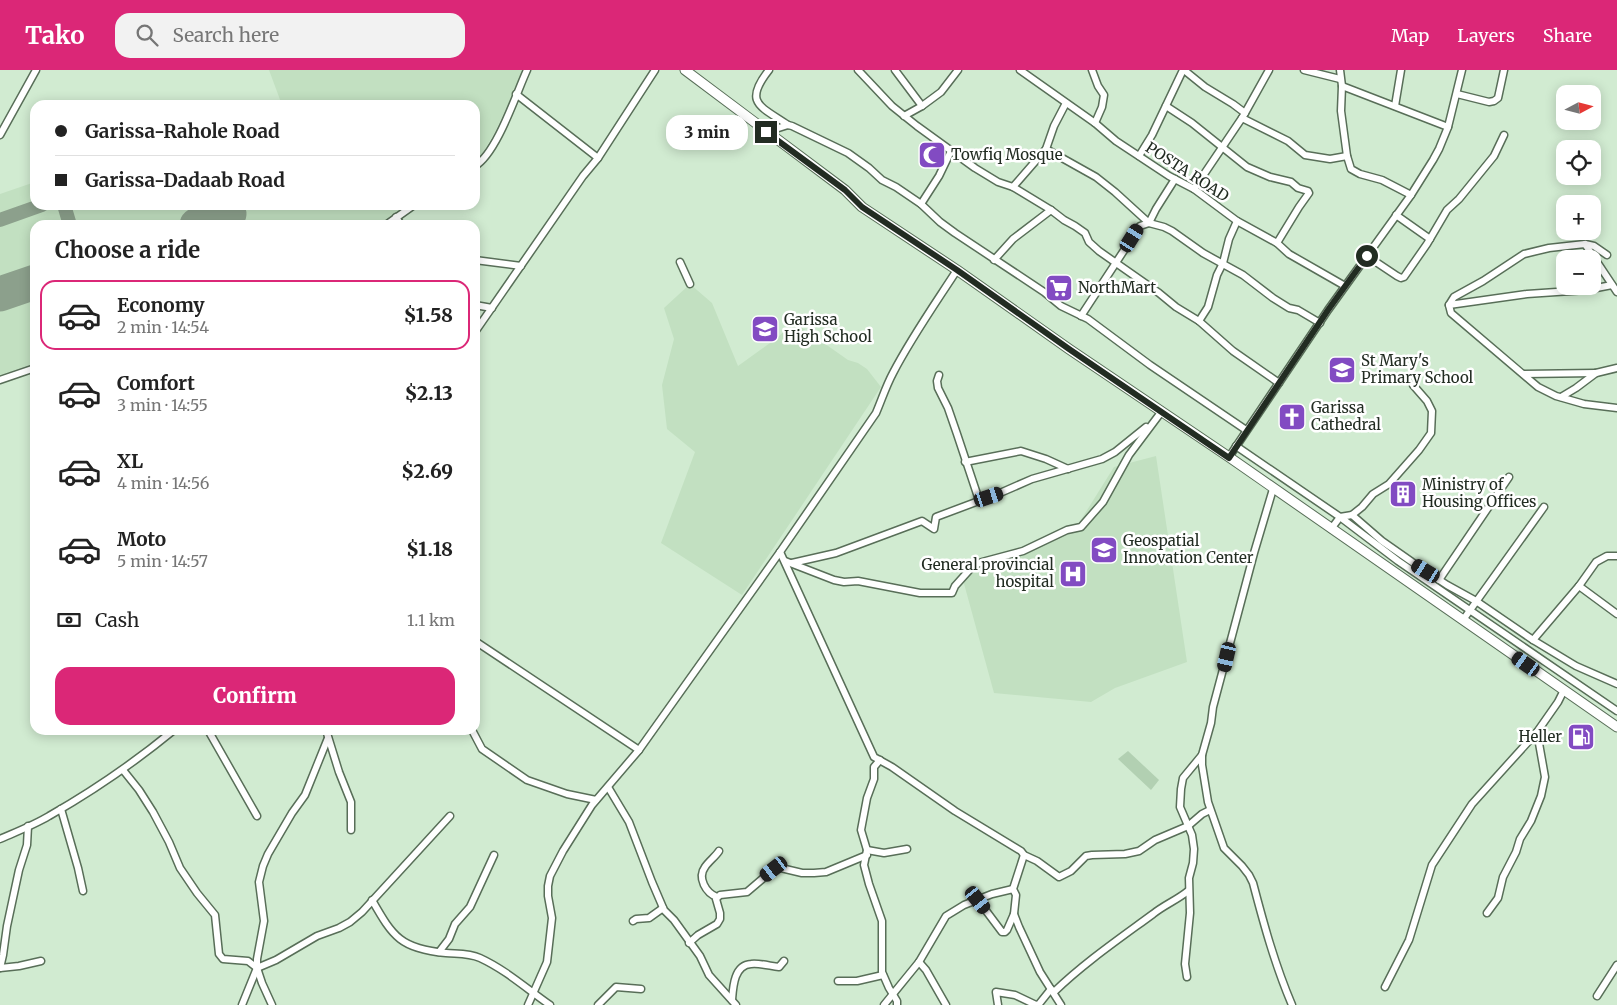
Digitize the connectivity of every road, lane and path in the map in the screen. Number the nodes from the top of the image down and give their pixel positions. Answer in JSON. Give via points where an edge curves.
{"nodes":[{"id":1,"x":36,"y":70,"type":"edge"},
{"id":2,"x":527,"y":70,"type":"edge"},
{"id":3,"x":655,"y":70,"type":"edge"},
{"id":4,"x":685,"y":70,"type":"edge"},
{"id":5,"x":769,"y":70,"type":"edge"},
{"id":6,"x":858,"y":70,"type":"edge"},
{"id":7,"x":895,"y":70,"type":"edge"},
{"id":8,"x":958,"y":70,"type":"edge"},
{"id":9,"x":1020,"y":70,"type":"edge"},
{"id":10,"x":1092,"y":70,"type":"edge"},
{"id":11,"x":1184,"y":70,"type":"edge"},
{"id":12,"x":1269,"y":70,"type":"edge"},
{"id":13,"x":1304,"y":70,"type":"edge"},
{"id":14,"x":1340,"y":70,"type":"edge"},
{"id":15,"x":1401,"y":70,"type":"edge"},
{"id":16,"x":1462,"y":70,"type":"edge"},
{"id":17,"x":1504,"y":70,"type":"edge"},
{"id":18,"x":1341,"y":82,"type":"junction"},
{"id":19,"x":516,"y":94,"type":"junction"},
{"id":20,"x":1457,"y":94,"type":"junction"},
{"id":21,"x":1066,"y":103,"type":"junction"},
{"id":22,"x":922,"y":106,"type":"junction"},
{"id":23,"x":1166,"y":106,"type":"junction"},
{"id":24,"x":1395,"y":106,"type":"junction"},
{"id":25,"x":904,"y":116,"type":"junction"},
{"id":26,"x":1243,"y":116,"type":"junction"},
{"id":27,"x":1095,"y":122,"type":"junction"},
{"id":28,"x":788,"y":125,"type":"junction"},
{"id":29,"x":1448,"y":127,"type":"junction"},
{"id":30,"x":766,"y":132,"type":"junction"},
{"id":31,"x":0,"y":135,"type":"edge"},
{"id":32,"x":1504,"y":135,"type":"dead end"},
{"id":33,"x":1222,"y":146,"type":"junction"},
{"id":34,"x":1046,"y":149,"type":"junction"},
{"id":35,"x":951,"y":151,"type":"junction"},
{"id":36,"x":1139,"y":156,"type":"junction"},
{"id":37,"x":1347,"y":156,"type":"junction"},
{"id":38,"x":598,"y":158,"type":"junction"},
{"id":39,"x":480,"y":162,"type":"edge"},
{"id":40,"x":1175,"y":179,"type":"junction"},
{"id":41,"x":1013,"y":187,"type":"junction"},
{"id":42,"x":1194,"y":189,"type":"junction"},
{"id":43,"x":1411,"y":195,"type":"junction"},
{"id":44,"x":921,"y":204,"type":"junction"},
{"id":45,"x":407,"y":210,"type":"edge"},
{"id":46,"x":1051,"y":210,"type":"junction"},
{"id":47,"x":1396,"y":216,"type":"junction"},
{"id":48,"x":396,"y":218,"type":"joint"},
{"id":49,"x":393,"y":220,"type":"edge"},
{"id":50,"x":1237,"y":220,"type":"junction"},
{"id":51,"x":1149,"y":223,"type":"junction"},
{"id":52,"x":1430,"y":239,"type":"junction"},
{"id":53,"x":1277,"y":244,"type":"junction"},
{"id":54,"x":1586,"y":244,"type":"junction"},
{"id":55,"x":1607,"y":255,"type":"dead end"},
{"id":56,"x":1367,"y":256,"type":"junction"},
{"id":57,"x":994,"y":260,"type":"junction"},
{"id":58,"x":480,"y":261,"type":"edge"},
{"id":59,"x":680,"y":262,"type":"dead end"},
{"id":60,"x":1117,"y":263,"type":"junction"},
{"id":61,"x":1223,"y":264,"type":"junction"},
{"id":62,"x":521,"y":266,"type":"junction"},
{"id":63,"x":957,"y":270,"type":"junction"},
{"id":64,"x":690,"y":284,"type":"dead end"},
{"id":65,"x":1612,"y":285,"type":"junction"},
{"id":66,"x":1345,"y":286,"type":"junction"},
{"id":67,"x":1617,"y":292,"type":"edge"},
{"id":68,"x":1449,"y":305,"type":"junction"},
{"id":69,"x":480,"y":306,"type":"edge"},
{"id":70,"x":492,"y":308,"type":"junction"},
{"id":71,"x":1081,"y":316,"type":"junction"},
{"id":72,"x":1199,"y":321,"type":"junction"},
{"id":73,"x":1320,"y":323,"type":"junction"},
{"id":74,"x":480,"y":325,"type":"edge"},
{"id":75,"x":1617,"y":368,"type":"edge"},
{"id":76,"x":30,"y":370,"type":"edge"},
{"id":77,"x":1596,"y":373,"type":"junction"},
{"id":78,"x":1524,"y":374,"type":"junction"},
{"id":79,"x":939,"y":375,"type":"dead end"},
{"id":80,"x":0,"y":380,"type":"edge"},
{"id":81,"x":1279,"y":383,"type":"junction"},
{"id":82,"x":1413,"y":385,"type":"dead end"},
{"id":83,"x":1561,"y":397,"type":"junction"},
{"id":84,"x":1617,"y":408,"type":"edge"},
{"id":85,"x":1162,"y":411,"type":"junction"},
{"id":86,"x":1151,"y":424,"type":"junction"},
{"id":87,"x":1246,"y":430,"type":"junction"},
{"id":88,"x":1236,"y":446,"type":"junction"},
{"id":89,"x":1229,"y":458,"type":"junction"},
{"id":90,"x":965,"y":462,"type":"junction"},
{"id":91,"x":1068,"y":469,"type":"junction"},
{"id":92,"x":1509,"y":477,"type":"dead end"},
{"id":93,"x":1273,"y":489,"type":"junction"},
{"id":94,"x":979,"y":500,"type":"junction"},
{"id":95,"x":1544,"y":507,"type":"dead end"},
{"id":96,"x":1352,"y":515,"type":"junction"},
{"id":97,"x":1340,"y":517,"type":"junction"},
{"id":98,"x":1331,"y":529,"type":"junction"},
{"id":99,"x":780,"y":552,"type":"junction"},
{"id":100,"x":1617,"y":556,"type":"edge"},
{"id":101,"x":785,"y":561,"type":"junction"},
{"id":102,"x":792,"y":563,"type":"junction"},
{"id":103,"x":1439,"y":580,"type":"junction"},
{"id":104,"x":1579,"y":586,"type":"junction"},
{"id":105,"x":1476,"y":601,"type":"junction"},
{"id":106,"x":1469,"y":610,"type":"junction"},
{"id":107,"x":1617,"y":614,"type":"edge"},
{"id":108,"x":1463,"y":620,"type":"junction"},
{"id":109,"x":1533,"y":640,"type":"junction"},
{"id":110,"x":480,"y":644,"type":"edge"},
{"id":111,"x":1617,"y":684,"type":"edge"},
{"id":112,"x":1564,"y":690,"type":"junction"},
{"id":113,"x":1617,"y":711,"type":"edge"},
{"id":114,"x":1617,"y":727,"type":"edge"},
{"id":115,"x":1537,"y":732,"type":"junction"},
{"id":116,"x":168,"y":735,"type":"edge"},
{"id":117,"x":211,"y":735,"type":"edge"},
{"id":118,"x":327,"y":735,"type":"edge"},
{"id":119,"x":474,"y":735,"type":"edge"},
{"id":120,"x":328,"y":738,"type":"junction"},
{"id":121,"x":639,"y":750,"type":"junction"},
{"id":122,"x":1202,"y":755,"type":"junction"},
{"id":123,"x":880,"y":760,"type":"junction"},
{"id":124,"x":123,"y":770,"type":"junction"},
{"id":125,"x":608,"y":787,"type":"junction"},
{"id":126,"x":596,"y":800,"type":"junction"},
{"id":127,"x":61,"y":809,"type":"junction"},
{"id":128,"x":1210,"y":810,"type":"junction"},
{"id":129,"x":257,"y":816,"type":"dead end"},
{"id":130,"x":450,"y":816,"type":"dead end"},
{"id":131,"x":28,"y":826,"type":"junction"},
{"id":132,"x":1188,"y":826,"type":"junction"},
{"id":133,"x":350,"y":830,"type":"dead end"},
{"id":134,"x":0,"y":839,"type":"edge"},
{"id":135,"x":907,"y":849,"type":"dead end"},
{"id":136,"x":719,"y":851,"type":"dead end"},
{"id":137,"x":867,"y":853,"type":"junction"},
{"id":138,"x":494,"y":855,"type":"dead end"},
{"id":139,"x":1024,"y":855,"type":"junction"},
{"id":140,"x":1013,"y":889,"type":"junction"},
{"id":141,"x":83,"y":891,"type":"dead end"},
{"id":142,"x":1188,"y":891,"type":"junction"},
{"id":143,"x":717,"y":897,"type":"junction"},
{"id":144,"x":372,"y":900,"type":"junction"},
{"id":145,"x":978,"y":900,"type":"junction"},
{"id":146,"x":663,"y":908,"type":"junction"},
{"id":147,"x":1487,"y":913,"type":"dead end"},
{"id":148,"x":1014,"y":914,"type":"junction"},
{"id":149,"x":633,"y":921,"type":"dead end"},
{"id":150,"x":689,"y":943,"type":"junction"},
{"id":151,"x":439,"y":952,"type":"junction"},
{"id":152,"x":42,"y":961,"type":"dead end"},
{"id":153,"x":784,"y":961,"type":"dead end"},
{"id":154,"x":919,"y":962,"type":"junction"},
{"id":155,"x":1617,"y":964,"type":"edge"},
{"id":156,"x":0,"y":968,"type":"edge"},
{"id":157,"x":257,"y":968,"type":"junction"},
{"id":158,"x":883,"y":975,"type":"junction"},
{"id":159,"x":1187,"y":977,"type":"dead end"},
{"id":160,"x":838,"y":981,"type":"dead end"},
{"id":161,"x":1385,"y":987,"type":"dead end"},
{"id":162,"x":641,"y":989,"type":"dead end"},
{"id":163,"x":1052,"y":991,"type":"junction"},
{"id":164,"x":534,"y":993,"type":"junction"},
{"id":165,"x":893,"y":993,"type":"junction"},
{"id":166,"x":1597,"y":996,"type":"dead end"},
{"id":167,"x":734,"y":1002,"type":"edge"},
{"id":168,"x":242,"y":1005,"type":"edge"},
{"id":169,"x":272,"y":1005,"type":"edge"},
{"id":170,"x":528,"y":1005,"type":"edge"},
{"id":171,"x":550,"y":1005,"type":"edge"},
{"id":172,"x":598,"y":1005,"type":"edge"},
{"id":173,"x":884,"y":1005,"type":"edge"},
{"id":174,"x":897,"y":1005,"type":"edge"},
{"id":175,"x":946,"y":1005,"type":"edge"},
{"id":176,"x":998,"y":1005,"type":"edge"},
{"id":177,"x":1061,"y":1005,"type":"edge"},
{"id":178,"x":1292,"y":1005,"type":"edge"}],
"edges":[{"from":1,"to":31,"type":"street"},
{"from":2,"to":19,"type":"street"},
{"from":3,"to":38,"type":"street"},
{"from":4,"to":30,"type":"highway"},
{"from":5,"to":28,"type":"street","via":[[755,97],[762,107]]},
{"from":6,"to":25,"type":"street"},
{"from":7,"to":22,"type":"street"},
{"from":8,"to":22,"type":"street","via":[[941,92]]},
{"from":9,"to":21,"type":"street","name":"POSTA ROAD"},
{"from":10,"to":27,"type":"street","via":[[1104,95]]},
{"from":11,"to":23,"type":"street"},
{"from":11,"to":26,"type":"street","via":[[1205,88],[1233,104]]},
{"from":12,"to":26,"type":"street"},
{"from":13,"to":18,"type":"street"},
{"from":14,"to":18,"type":"street"},
{"from":15,"to":24,"type":"street"},
{"from":16,"to":20,"type":"street"},
{"from":17,"to":20,"type":"street","via":[[1498,98],[1494,101]]},
{"from":18,"to":24,"type":"street"},
{"from":18,"to":37,"type":"street"},
{"from":19,"to":38,"type":"street"},
{"from":19,"to":39,"type":"street","via":[[499,133]]},
{"from":20,"to":29,"type":"street"},
{"from":21,"to":27,"type":"street","name":"POSTA ROAD"},
{"from":21,"to":34,"type":"street"},
{"from":22,"to":25,"type":"street"},
{"from":23,"to":33,"type":"street"},
{"from":23,"to":36,"type":"street"},
{"from":24,"to":29,"type":"street"},
{"from":25,"to":35,"type":"street"},
{"from":26,"to":33,"type":"street"},
{"from":26,"to":37,"type":"street","via":[[1288,141],[1305,155]]},
{"from":27,"to":36,"type":"street","name":"POSTA ROAD"},
{"from":28,"to":30,"type":"street"},
{"from":28,"to":44,"type":"street","via":[[848,153],[882,180]]},
{"from":29,"to":43,"type":"street","via":[[1439,149]]},
{"from":30,"to":63,"type":"highway","via":[[845,190],[862,207]]},
{"from":32,"to":52,"type":"street","via":[[1494,156],[1447,210]]},
{"from":33,"to":42,"type":"street"},
{"from":33,"to":53,"type":"street","via":[[1247,167],[1290,182],[1309,193]]},
{"from":34,"to":41,"type":"street"},
{"from":34,"to":51,"type":"street","via":[[1096,177]]},
{"from":35,"to":41,"type":"street","via":[[998,182]]},
{"from":35,"to":44,"type":"street"},
{"from":36,"to":40,"type":"street","name":"POSTA ROAD"},
{"from":37,"to":43,"type":"street","via":[[1351,169]]},
{"from":38,"to":62,"type":"street"},
{"from":40,"to":42,"type":"street","name":"POSTA ROAD"},
{"from":40,"to":51,"type":"street"},
{"from":41,"to":46,"type":"street"},
{"from":42,"to":50,"type":"street","name":"POSTA ROAD"},
{"from":43,"to":47,"type":"street"},
{"from":44,"to":57,"type":"street","via":[[940,222]]},
{"from":45,"to":48,"type":"street"},
{"from":46,"to":57,"type":"street","via":[[1013,239]]},
{"from":46,"to":60,"type":"street","via":[[1080,230],[1094,246]]},
{"from":47,"to":52,"type":"street"},
{"from":47,"to":56,"type":"street"},
{"from":48,"to":49,"type":"street"},
{"from":50,"to":53,"type":"street","name":"POSTA ROAD"},
{"from":50,"to":61,"type":"street"},
{"from":51,"to":60,"type":"street","via":[[1140,226]]},
{"from":51,"to":61,"type":"street","via":[[1172,231],[1190,246]]},
{"from":52,"to":56,"type":"street","via":[[1408,273],[1400,278]]},
{"from":53,"to":66,"type":"street","name":"POSTA ROAD"},
{"from":54,"to":55,"type":"street"},
{"from":54,"to":65,"type":"street"},
{"from":54,"to":68,"type":"street","via":[[1524,254],[1454,297]]},
{"from":56,"to":66,"type":"street"},
{"from":57,"to":71,"type":"street"},
{"from":58,"to":62,"type":"street"},
{"from":59,"to":64,"type":"street"},
{"from":60,"to":71,"type":"street"},
{"from":60,"to":72,"type":"street"},
{"from":61,"to":72,"type":"street","via":[[1208,307]]},
{"from":61,"to":73,"type":"street","via":[[1273,298]]},
{"from":62,"to":70,"type":"street"},
{"from":63,"to":85,"type":"highway"},
{"from":63,"to":99,"type":"street","via":[[894,371],[876,413]]},
{"from":65,"to":67,"type":"street"},
{"from":65,"to":68,"type":"street"},
{"from":66,"to":73,"type":"street"},
{"from":68,"to":78,"type":"street","via":[[1451,313]]},
{"from":69,"to":70,"type":"street"},
{"from":70,"to":74,"type":"street"},
{"from":71,"to":87,"type":"street"},
{"from":72,"to":81,"type":"street"},
{"from":73,"to":81,"type":"street"},
{"from":75,"to":77,"type":"street"},
{"from":76,"to":80,"type":"street"},
{"from":77,"to":78,"type":"street"},
{"from":77,"to":83,"type":"street"},
{"from":78,"to":83,"type":"street","via":[[1538,386]]},
{"from":79,"to":90,"type":"street","via":[[938,388],[948,408]]},
{"from":81,"to":87,"type":"street"},
{"from":82,"to":96,"type":"street","via":[[1432,411],[1431,433],[1389,484],[1373,494]]},
{"from":83,"to":84,"type":"street"},
{"from":85,"to":86,"type":"street"},
{"from":85,"to":89,"type":"highway"},
{"from":86,"to":91,"type":"street","via":[[1102,460]]},
{"from":86,"to":102,"type":"street","via":[[1103,502],[1081,527],[1067,530],[1023,551],[973,566],[952,593],[920,593],[858,581],[844,582]]},
{"from":87,"to":88,"type":"street"},
{"from":88,"to":89,"type":"street"},
{"from":88,"to":97,"type":"street"},
{"from":89,"to":93,"type":"highway"},
{"from":90,"to":91,"type":"street","via":[[1021,451]]},
{"from":90,"to":94,"type":"street"},
{"from":91,"to":94,"type":"street"},
{"from":92,"to":103,"type":"street"},
{"from":93,"to":98,"type":"highway"},
{"from":93,"to":122,"type":"street"},
{"from":94,"to":102,"type":"street","via":[[936,516],[934,529],[922,521],[836,553]]},
{"from":95,"to":105,"type":"street"},
{"from":96,"to":97,"type":"street"},
{"from":96,"to":103,"type":"street"},
{"from":97,"to":98,"type":"street"},
{"from":97,"to":106,"type":"street"},
{"from":98,"to":108,"type":"highway"},
{"from":99,"to":101,"type":"street"},
{"from":99,"to":121,"type":"street"},
{"from":100,"to":104,"type":"street","via":[[1607,556],[1596,562]]},
{"from":101,"to":102,"type":"street"},
{"from":101,"to":123,"type":"street","via":[[870,748]]},
{"from":103,"to":105,"type":"street"},
{"from":104,"to":107,"type":"street"},
{"from":104,"to":109,"type":"street"},
{"from":105,"to":106,"type":"street"},
{"from":105,"to":109,"type":"street"},
{"from":106,"to":108,"type":"street"},
{"from":106,"to":113,"type":"street"},
{"from":108,"to":112,"type":"highway"},
{"from":109,"to":111,"type":"street","via":[[1576,666]]},
{"from":110,"to":121,"type":"street"},
{"from":112,"to":114,"type":"highway"},
{"from":112,"to":115,"type":"street"},
{"from":115,"to":147,"type":"street","via":[[1545,777],[1541,796],[1503,877],[1498,898]]},
{"from":115,"to":161,"type":"street","via":[[1472,804],[1432,865],[1409,940]]},
{"from":116,"to":124,"type":"street"},
{"from":117,"to":129,"type":"street"},
{"from":118,"to":120,"type":"street"},
{"from":119,"to":126,"type":"street","via":[[482,749],[527,780]]},
{"from":120,"to":133,"type":"street","via":[[351,802]]},
{"from":120,"to":157,"type":"street","via":[[305,795],[263,866],[259,882],[264,921]]},
{"from":121,"to":125,"type":"street"},
{"from":122,"to":128,"type":"street"},
{"from":122,"to":132,"type":"street","via":[[1182,782],[1180,807]]},
{"from":123,"to":137,"type":"street","via":[[874,767],[861,830]]},
{"from":123,"to":139,"type":"street"},
{"from":124,"to":127,"type":"street"},
{"from":124,"to":157,"type":"street","via":[[152,812],[180,868],[215,915],[219,954],[224,959],[248,961]]},
{"from":125,"to":126,"type":"street"},
{"from":125,"to":146,"type":"street","via":[[629,822]]},
{"from":126,"to":164,"type":"street","via":[[550,876],[550,942],[547,962]]},
{"from":127,"to":131,"type":"street"},
{"from":127,"to":141,"type":"street"},
{"from":128,"to":132,"type":"street"},
{"from":128,"to":178,"type":"street","via":[[1224,848],[1253,883],[1268,940]]},
{"from":130,"to":144,"type":"street"},
{"from":131,"to":134,"type":"street"},
{"from":131,"to":156,"type":"street","via":[[27,845]]},
{"from":132,"to":139,"type":"street","via":[[1155,840],[1139,852],[1086,856],[1071,871],[1059,877]]},
{"from":132,"to":142,"type":"street","via":[[1194,849]]},
{"from":135,"to":137,"type":"street"},
{"from":136,"to":143,"type":"street","via":[[703,873],[704,886]]},
{"from":137,"to":143,"type":"street","via":[[826,872],[774,869],[747,892]]},
{"from":137,"to":158,"type":"street","via":[[864,865],[868,884],[882,921]]},
{"from":138,"to":151,"type":"street","via":[[470,906]]},
{"from":139,"to":140,"type":"street"},
{"from":140,"to":145,"type":"street"},
{"from":140,"to":148,"type":"street","via":[[1016,894]]},
{"from":142,"to":159,"type":"street"},
{"from":142,"to":163,"type":"street"},
{"from":143,"to":150,"type":"street","via":[[720,919],[717,924]]},
{"from":144,"to":151,"type":"street","via":[[397,938]]},
{"from":144,"to":157,"type":"street","via":[[350,922]]},
{"from":145,"to":148,"type":"street","via":[[1002,932],[1007,930]]},
{"from":145,"to":154,"type":"street","via":[[946,916]]},
{"from":146,"to":149,"type":"street","via":[[649,918]]},
{"from":146,"to":150,"type":"street"},
{"from":148,"to":163,"type":"street"},
{"from":150,"to":167,"type":"street","via":[[709,975]]},
{"from":151,"to":164,"type":"street","via":[[478,957]]},
{"from":152,"to":156,"type":"street"},
{"from":153,"to":167,"type":"street","via":[[779,967],[751,964],[741,968],[736,976]]},
{"from":154,"to":165,"type":"street"},
{"from":154,"to":175,"type":"street"},
{"from":155,"to":166,"type":"street"},
{"from":157,"to":168,"type":"street"},
{"from":157,"to":169,"type":"street"},
{"from":158,"to":160,"type":"street","via":[[857,982]]},
{"from":158,"to":165,"type":"street"},
{"from":162,"to":172,"type":"street","via":[[616,987]]},
{"from":163,"to":176,"type":"street","via":[[1036,1005],[1016,995],[996,992]]},
{"from":163,"to":177,"type":"street"},
{"from":164,"to":170,"type":"street"},
{"from":164,"to":171,"type":"street"},
{"from":165,"to":173,"type":"street"},
{"from":165,"to":174,"type":"street"}]}
